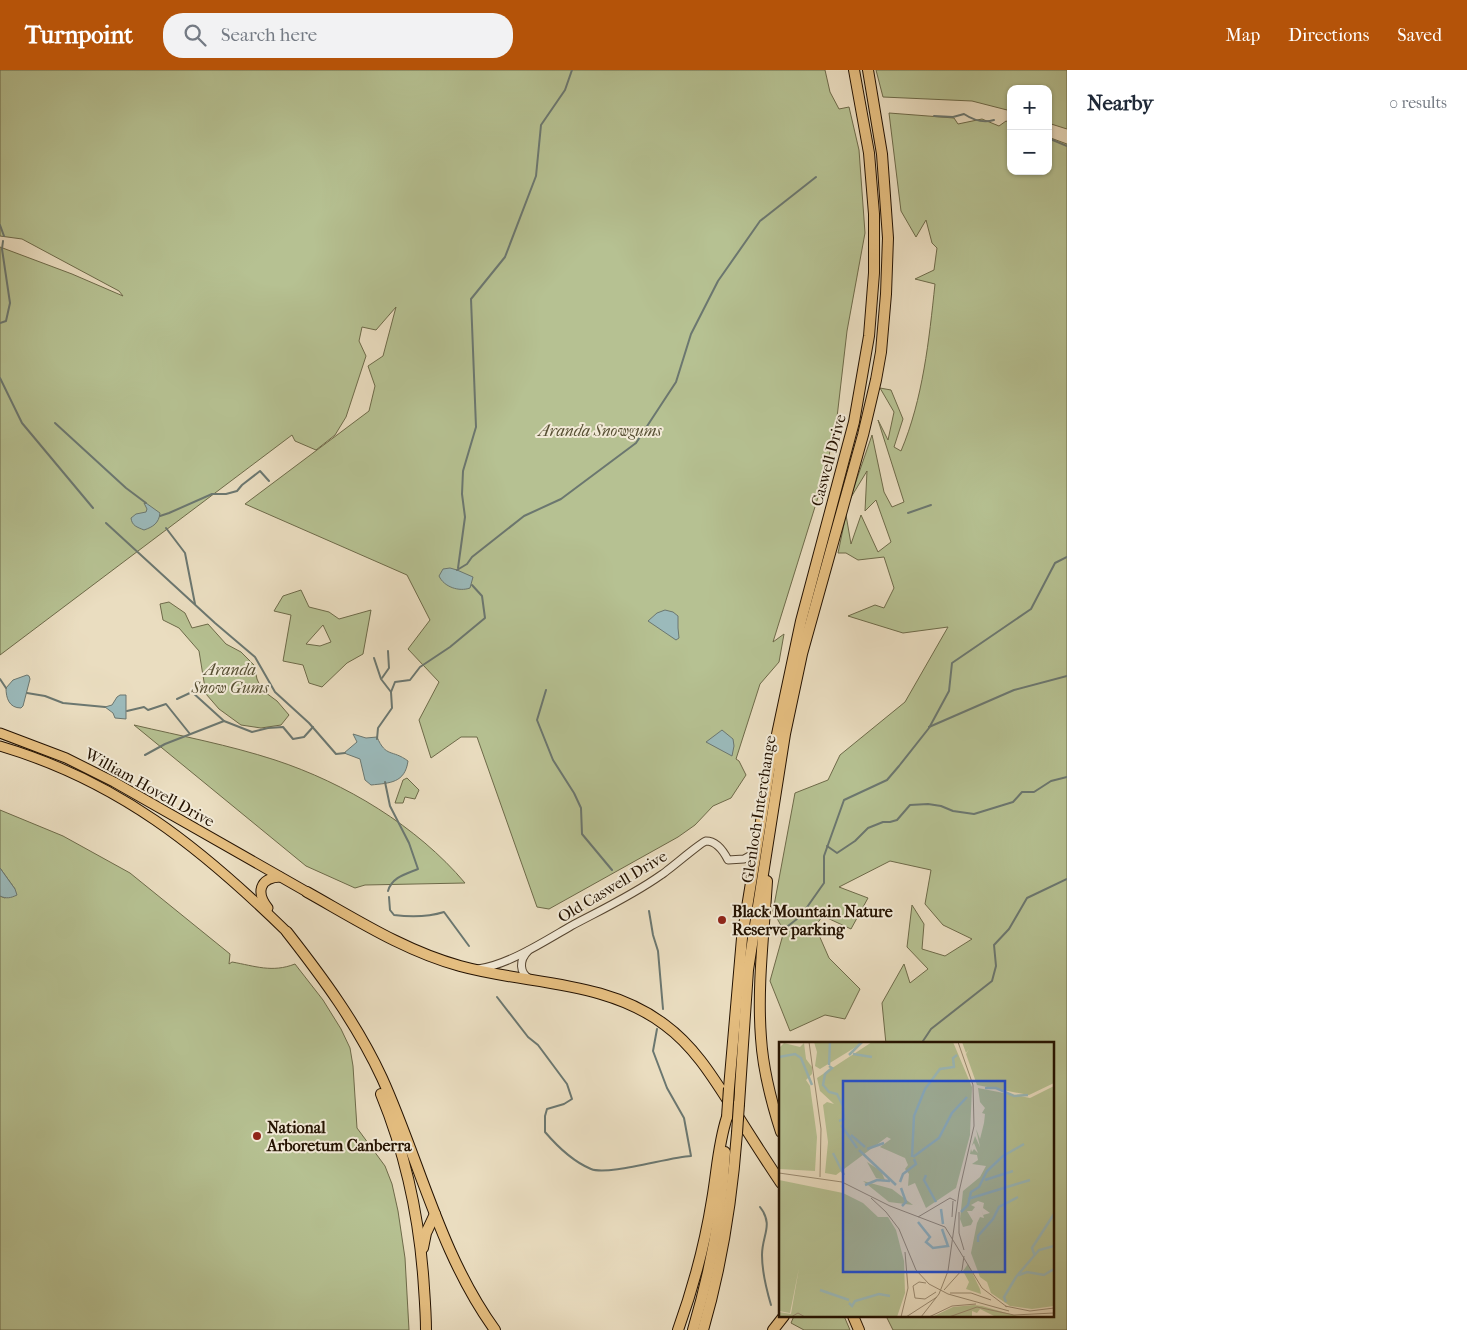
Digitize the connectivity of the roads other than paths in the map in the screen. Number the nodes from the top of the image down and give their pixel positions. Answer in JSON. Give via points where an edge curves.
{"nodes":[{"id":1,"x":854,"y":70,"type":"edge"},
{"id":2,"x":868,"y":70,"type":"edge"},
{"id":3,"x":818,"y":600,"type":"joint"},
{"id":4,"x":0,"y":733,"type":"edge"},
{"id":5,"x":0,"y":746,"type":"edge"},
{"id":6,"x":778,"y":780,"type":"junction"},
{"id":7,"x":755,"y":853,"type":"junction"},
{"id":8,"x":280,"y":877,"type":"junction"},
{"id":9,"x":308,"y":892,"type":"joint"},
{"id":10,"x":286,"y":932,"type":"junction"},
{"id":11,"x":530,"y":949,"type":"junction"},
{"id":12,"x":473,"y":969,"type":"junction"},
{"id":13,"x":534,"y":981,"type":"junction"},
{"id":14,"x":334,"y":993,"type":"junction"},
{"id":15,"x":727,"y":1117,"type":"junction"},
{"id":16,"x":779,"y":1126,"type":"edge"},
{"id":17,"x":766,"y":1160,"type":"junction"},
{"id":18,"x":779,"y":1180,"type":"edge"},
{"id":19,"x":779,"y":1186,"type":"edge"},
{"id":20,"x":435,"y":1214,"type":"junction"},
{"id":21,"x":422,"y":1262,"type":"junction"},
{"id":22,"x":782,"y":1318,"type":"edge"},
{"id":23,"x":426,"y":1330,"type":"edge"},
{"id":24,"x":495,"y":1330,"type":"edge"},
{"id":25,"x":678,"y":1330,"type":"edge"},
{"id":26,"x":693,"y":1330,"type":"edge"},
{"id":27,"x":703,"y":1330,"type":"edge"},
{"id":28,"x":773,"y":1330,"type":"edge"}],
"edges":[{"from":1,"to":7,"type":"highway","name":"Caswell Drive","via":[[869,153],[874,214],[874,281],[868,350],[854,422],[790,669]]},
{"from":2,"to":3,"type":"highway","name":"Caswell Drive","via":[[879,126],[886,191],[888,248],[884,323],[870,408]]},
{"from":3,"to":6,"type":"highway","name":"Glenloch Interchange","via":[[793,698]]},
{"from":4,"to":8,"type":"main road","name":"William Hovell Drive","via":[[92,770]]},
{"from":5,"to":10,"type":"main road","name":"William Hovell Drive","via":[[69,771],[162,823],[224,872]]},
{"from":6,"to":16,"type":"highway","via":[[768,873],[760,1014],[765,1073]]},
{"from":6,"to":27,"type":"highway","name":"Glenloch Interchange","bridge":true,"via":[[748,970],[734,1178],[727,1230]]},
{"from":7,"to":11,"type":"street","name":"Old Caswell Drive","via":[[744,859],[728,860],[718,846],[703,842],[648,884]]},
{"from":7,"to":15,"type":"highway","name":"Glenloch Interchange","bridge":true,"via":[[739,966]]},
{"from":8,"to":9,"type":"main road"},
{"from":8,"to":10,"type":"main road","via":[[268,881],[260,894]]},
{"from":9,"to":12,"type":"highway","via":[[416,951]]},
{"from":10,"to":14,"type":"highway"},
{"from":11,"to":12,"type":"street","name":"Old Caswell Drive","via":[[495,965]]},
{"from":11,"to":13,"type":"street","via":[[523,956],[522,965],[524,975]]},
{"from":12,"to":13,"type":"highway"},
{"from":13,"to":17,"type":"highway","via":[[608,995],[639,1008],[666,1025],[702,1061]]},
{"from":14,"to":20,"type":"highway","via":[[381,1076]]},
{"from":14,"to":21,"type":"highway","via":[[370,1066],[395,1133],[411,1194]]},
{"from":15,"to":25,"type":"highway","via":[[721,1135],[706,1235]]},
{"from":15,"to":26,"type":"highway","name":"Glenloch Interchange","via":[[715,1238]]},
{"from":17,"to":18,"type":"highway"},
{"from":17,"to":19,"type":"highway"},
{"from":20,"to":21,"type":"highway","via":[[425,1237]]},
{"from":20,"to":24,"type":"highway","via":[[466,1285]]},
{"from":21,"to":23,"type":"highway"},
{"from":22,"to":28,"type":"highway"}]}
